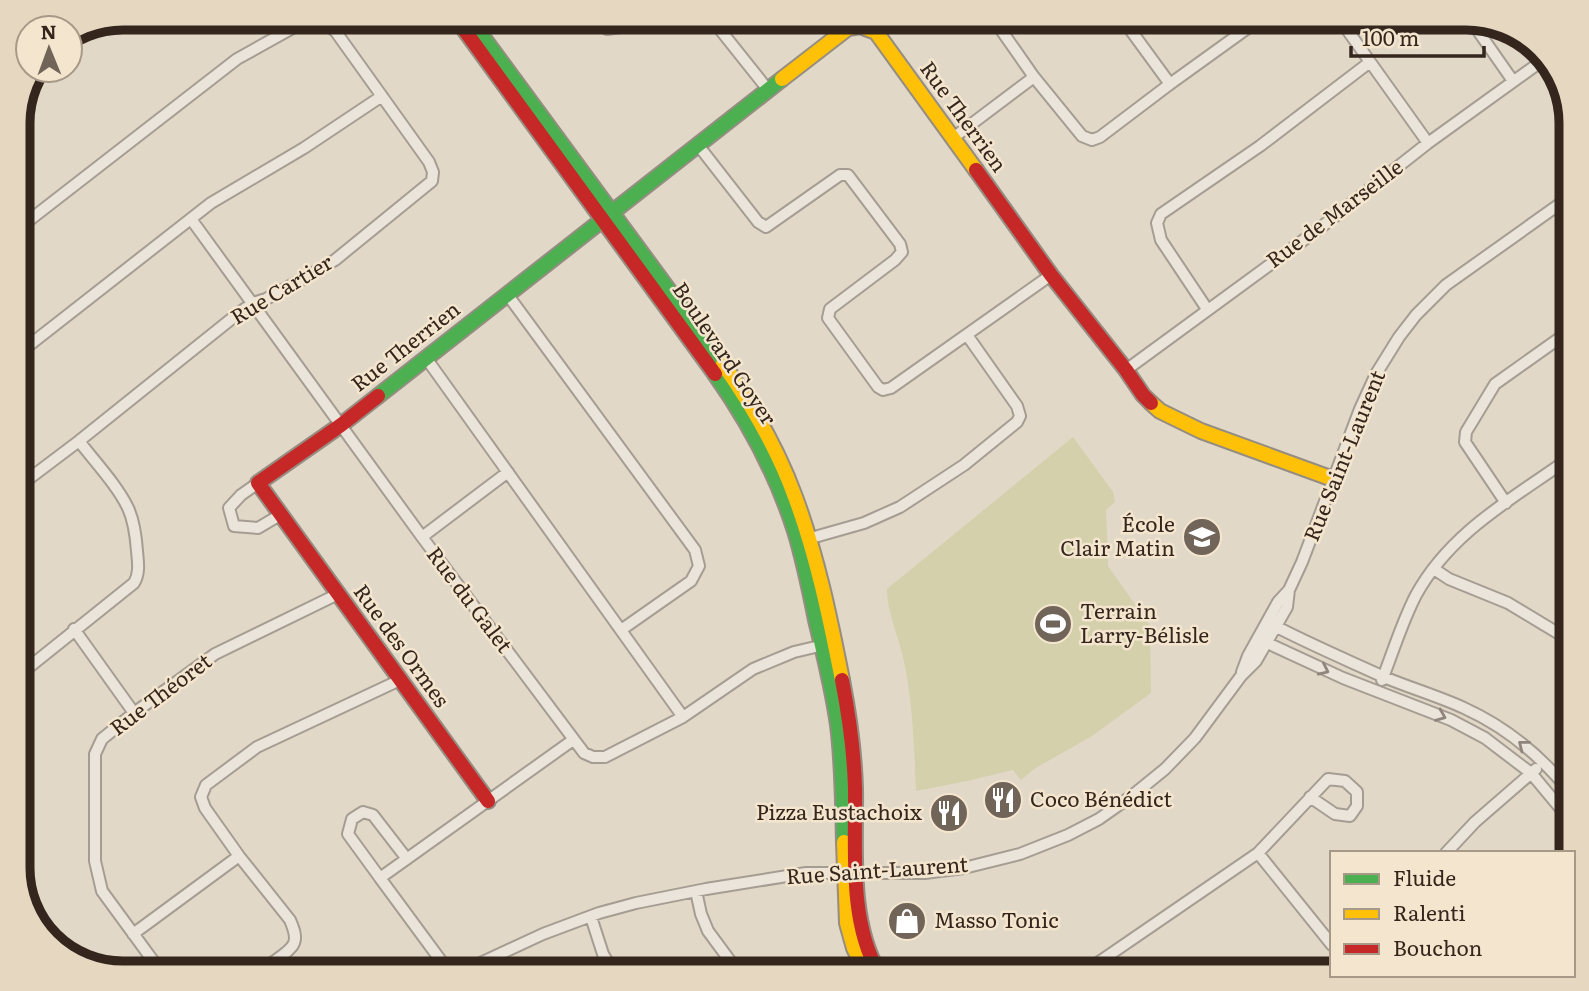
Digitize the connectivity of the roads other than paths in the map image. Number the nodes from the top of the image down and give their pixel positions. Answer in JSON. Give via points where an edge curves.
{"nodes":[{"id":1,"x":289,"y":30,"type":"edge"},
{"id":2,"x":334,"y":30,"type":"edge"},
{"id":3,"x":464,"y":30,"type":"edge"},
{"id":4,"x":476,"y":30,"type":"edge"},
{"id":5,"x":720,"y":30,"type":"edge"},
{"id":6,"x":845,"y":30,"type":"edge"},
{"id":7,"x":871,"y":30,"type":"edge"},
{"id":8,"x":1001,"y":30,"type":"edge"},
{"id":9,"x":1130,"y":30,"type":"edge"},
{"id":10,"x":1246,"y":30,"type":"edge"},
{"id":11,"x":1347,"y":30,"type":"edge"},
{"id":12,"x":1478,"y":31,"type":"edge"},
{"id":13,"x":1370,"y":62,"type":"junction"},
{"id":14,"x":1538,"y":64,"type":"edge"},
{"id":15,"x":1034,"y":77,"type":"junction"},
{"id":16,"x":1513,"y":81,"type":"junction"},
{"id":17,"x":1170,"y":84,"type":"junction"},
{"id":18,"x":769,"y":91,"type":"junction"},
{"id":19,"x":382,"y":96,"type":"junction"},
{"id":20,"x":953,"y":138,"type":"junction"},
{"id":21,"x":1428,"y":143,"type":"junction"},
{"id":22,"x":698,"y":145,"type":"junction"},
{"id":23,"x":1559,"y":204,"type":"edge"},
{"id":24,"x":607,"y":216,"type":"junction"},
{"id":25,"x":191,"y":219,"type":"junction"},
{"id":26,"x":30,"y":220,"type":"edge"},
{"id":27,"x":1051,"y":275,"type":"junction"},
{"id":28,"x":507,"y":294,"type":"junction"},
{"id":29,"x":253,"y":303,"type":"junction"},
{"id":30,"x":1208,"y":309,"type":"junction"},
{"id":31,"x":967,"y":335,"type":"junction"},
{"id":32,"x":1559,"y":338,"type":"edge"},
{"id":33,"x":30,"y":345,"type":"edge"},
{"id":34,"x":426,"y":358,"type":"junction"},
{"id":35,"x":1126,"y":370,"type":"junction"},
{"id":36,"x":341,"y":425,"type":"junction"},
{"id":37,"x":79,"y":441,"type":"junction"},
{"id":38,"x":1559,"y":465,"type":"edge"},
{"id":39,"x":508,"y":472,"type":"junction"},
{"id":40,"x":30,"y":478,"type":"edge"},
{"id":41,"x":1333,"y":479,"type":"junction"},
{"id":42,"x":258,"y":483,"type":"junction"},
{"id":43,"x":1506,"y":503,"type":"junction"},
{"id":44,"x":280,"y":515,"type":"junction"},
{"id":45,"x":422,"y":537,"type":"junction"},
{"id":46,"x":804,"y":540,"type":"junction"},
{"id":47,"x":1434,"y":569,"type":"junction"},
{"id":48,"x":338,"y":594,"type":"junction"},
{"id":49,"x":1272,"y":624,"type":"junction"},
{"id":50,"x":74,"y":629,"type":"junction"},
{"id":51,"x":1559,"y":629,"type":"edge"},
{"id":52,"x":621,"y":630,"type":"junction"},
{"id":53,"x":1263,"y":641,"type":"junction"},
{"id":54,"x":828,"y":644,"type":"junction"},
{"id":55,"x":30,"y":666,"type":"edge"},
{"id":56,"x":1383,"y":677,"type":"junction"},
{"id":57,"x":400,"y":680,"type":"junction"},
{"id":58,"x":1377,"y":692,"type":"junction"},
{"id":59,"x":134,"y":713,"type":"junction"},
{"id":60,"x":683,"y":717,"type":"junction"},
{"id":61,"x":573,"y":740,"type":"junction"},
{"id":62,"x":1543,"y":762,"type":"junction"},
{"id":63,"x":1531,"y":773,"type":"junction"},
{"id":64,"x":1559,"y":779,"type":"edge"},
{"id":65,"x":1310,"y":797,"type":"dead end"},
{"id":66,"x":488,"y":801,"type":"junction"},
{"id":67,"x":1559,"y":806,"type":"edge"},
{"id":68,"x":1448,"y":851,"type":"edge"},
{"id":69,"x":1258,"y":853,"type":"junction"},
{"id":70,"x":239,"y":856,"type":"junction"},
{"id":71,"x":407,"y":859,"type":"junction"},
{"id":72,"x":850,"y":873,"type":"junction"},
{"id":73,"x":380,"y":878,"type":"junction"},
{"id":74,"x":696,"y":891,"type":"junction"},
{"id":75,"x":591,"y":917,"type":"junction"},
{"id":76,"x":133,"y":934,"type":"junction"},
{"id":77,"x":1330,"y":943,"type":"edge"},
{"id":78,"x":153,"y":961,"type":"edge"},
{"id":79,"x":274,"y":961,"type":"edge"},
{"id":80,"x":441,"y":961,"type":"edge"},
{"id":81,"x":486,"y":961,"type":"edge"},
{"id":82,"x":607,"y":961,"type":"edge"},
{"id":83,"x":730,"y":961,"type":"edge"},
{"id":84,"x":860,"y":961,"type":"edge"},
{"id":85,"x":872,"y":961,"type":"edge"},
{"id":86,"x":1102,"y":961,"type":"edge"}],
"edges":[{"from":1,"to":26,"type":"street","via":[[237,59]]},
{"from":2,"to":19,"type":"street"},
{"from":3,"to":24,"type":"street","name":"Boulevard Goyer"},
{"from":4,"to":24,"type":"street","name":"Boulevard Goyer"},
{"from":5,"to":18,"type":"street"},
{"from":6,"to":18,"type":"street","name":"Rue Therrien"},
{"from":7,"to":20,"type":"street","name":"Rue Therrien"},
{"from":8,"to":15,"type":"street"},
{"from":9,"to":17,"type":"street"},
{"from":10,"to":17,"type":"street"},
{"from":11,"to":13,"type":"street"},
{"from":12,"to":16,"type":"street"},
{"from":13,"to":21,"type":"street"},
{"from":13,"to":30,"type":"street","via":[[1161,214],[1157,223],[1161,240]]},
{"from":14,"to":16,"type":"street","name":"Rue de Marseille"},
{"from":15,"to":17,"type":"street","via":[[1082,136],[1092,140]]},
{"from":15,"to":20,"type":"street"},
{"from":16,"to":21,"type":"street","name":"Rue de Marseille"},
{"from":18,"to":22,"type":"street","name":"Rue Therrien"},
{"from":19,"to":25,"type":"street"},
{"from":19,"to":29,"type":"street","name":"Rue Cartier","via":[[429,162],[432,181],[335,260]]},
{"from":20,"to":27,"type":"street","name":"Rue Therrien"},
{"from":21,"to":30,"type":"street","name":"Rue de Marseille"},
{"from":22,"to":24,"type":"street","name":"Rue Therrien"},
{"from":22,"to":31,"type":"street","via":[[766,227],[840,175],[848,175],[900,244],[895,260],[830,309],[828,318],[878,387],[891,388]]},
{"from":23,"to":41,"type":"street","name":"Rue Saint-Laurent","via":[[1454,278],[1411,321],[1376,374]]},
{"from":24,"to":28,"type":"street","name":"Rue Therrien"},
{"from":24,"to":46,"type":"street","name":"Boulevard Goyer","via":[[744,417]]},
{"from":25,"to":29,"type":"street","name":"Rue du Galet"},
{"from":25,"to":33,"type":"street"},
{"from":27,"to":31,"type":"street"},
{"from":27,"to":35,"type":"street","name":"Rue Therrien"},
{"from":28,"to":34,"type":"street","name":"Rue Therrien"},
{"from":28,"to":52,"type":"street","via":[[695,550],[699,566],[691,581]]},
{"from":29,"to":36,"type":"street","name":"Rue du Galet"},
{"from":29,"to":37,"type":"street","name":"Rue Cartier"},
{"from":30,"to":35,"type":"street","name":"Rue de Marseille"},
{"from":31,"to":46,"type":"street","via":[[1017,406],[1017,422],[964,465],[900,507]]},
{"from":32,"to":43,"type":"street","via":[[1494,384],[1466,432],[1465,442]]},
{"from":34,"to":36,"type":"street","name":"Rue Therrien"},
{"from":34,"to":39,"type":"street"},
{"from":35,"to":41,"type":"street","name":"Rue Therrien","via":[[1160,411],[1201,431]]},
{"from":36,"to":42,"type":"street"},
{"from":36,"to":45,"type":"street","name":"Rue du Galet"},
{"from":37,"to":40,"type":"street","name":"Rue Cartier"},
{"from":37,"to":50,"type":"street","via":[[128,509],[139,567],[134,583]]},
{"from":38,"to":43,"type":"street"},
{"from":39,"to":45,"type":"street"},
{"from":39,"to":52,"type":"street"},
{"from":41,"to":49,"type":"street","name":"Rue Saint-Laurent","via":[[1302,562],[1278,602]]},
{"from":42,"to":44,"type":"street","name":"Rue des Ormes"},
{"from":42,"to":44,"type":"street","via":[[229,509],[234,526],[258,528]]},
{"from":43,"to":47,"type":"street","via":[[1461,536]]},
{"from":44,"to":48,"type":"street","name":"Rue des Ormes"},
{"from":45,"to":61,"type":"street","name":"Rue du Galet"},
{"from":46,"to":54,"type":"street","name":"Boulevard Goyer"},
{"from":47,"to":51,"type":"street"},
{"from":47,"to":56,"type":"street","via":[[1413,603]]},
{"from":48,"to":57,"type":"street","name":"Rue des Ormes"},
{"from":48,"to":59,"type":"street","name":"Rue Théoret","via":[[215,654]]},
{"from":49,"to":53,"type":"street","name":"Rue Saint-Laurent"},
{"from":49,"to":56,"type":"street"},
{"from":50,"to":55,"type":"street"},
{"from":50,"to":59,"type":"street"},
{"from":52,"to":60,"type":"street"},
{"from":53,"to":58,"type":"street","one_way":true},
{"from":53,"to":72,"type":"street","name":"Rue Saint-Laurent","via":[[1248,656],[1241,676],[1199,732],[1165,769],[1087,826],[985,864],[925,873]]},
{"from":54,"to":60,"type":"street","name":"Rue du Galet","via":[[753,669]]},
{"from":54,"to":72,"type":"street","name":"Boulevard Goyer","via":[[844,691],[851,734]]},
{"from":56,"to":58,"type":"street"},
{"from":62,"to":56,"type":"street","one_way":true,"via":[[1478,715]]},
{"from":57,"to":66,"type":"street","name":"Rue des Ormes"},
{"from":57,"to":70,"type":"street","via":[[257,747],[206,785],[201,797],[205,808]]},
{"from":58,"to":63,"type":"street","one_way":true,"via":[[1476,733]]},
{"from":59,"to":76,"type":"street","name":"Rue Théoret","via":[[103,739],[94,754],[95,861],[102,891]]},
{"from":60,"to":61,"type":"street","name":"Rue du Galet","via":[[605,757],[584,753]]},
{"from":61,"to":66,"type":"street"},
{"from":62,"to":63,"type":"street"},
{"from":62,"to":64,"type":"street"},
{"from":63,"to":67,"type":"street"},
{"from":63,"to":68,"type":"street"},
{"from":65,"to":69,"type":"street"},
{"from":66,"to":71,"type":"street"},
{"from":69,"to":77,"type":"street"},
{"from":69,"to":86,"type":"street"},
{"from":70,"to":76,"type":"street"},
{"from":70,"to":79,"type":"street","via":[[290,920],[296,939],[293,947]]},
{"from":71,"to":73,"type":"street"},
{"from":71,"to":73,"type":"street","via":[[373,815],[363,812],[352,819],[348,834]]},
{"from":72,"to":74,"type":"street","name":"Rue Saint-Laurent","via":[[806,873]]},
{"from":72,"to":84,"type":"street","name":"Boulevard Goyer","via":[[846,917]]},
{"from":72,"to":85,"type":"street","name":"Boulevard Goyer","via":[[860,927]]},
{"from":73,"to":80,"type":"street"},
{"from":74,"to":75,"type":"street","name":"Rue Saint-Laurent"},
{"from":74,"to":83,"type":"street","via":[[708,931]]},
{"from":75,"to":81,"type":"street","name":"Rue Saint-Laurent"},
{"from":75,"to":82,"type":"street"},
{"from":76,"to":78,"type":"street","name":"Rue Théoret"}]}
